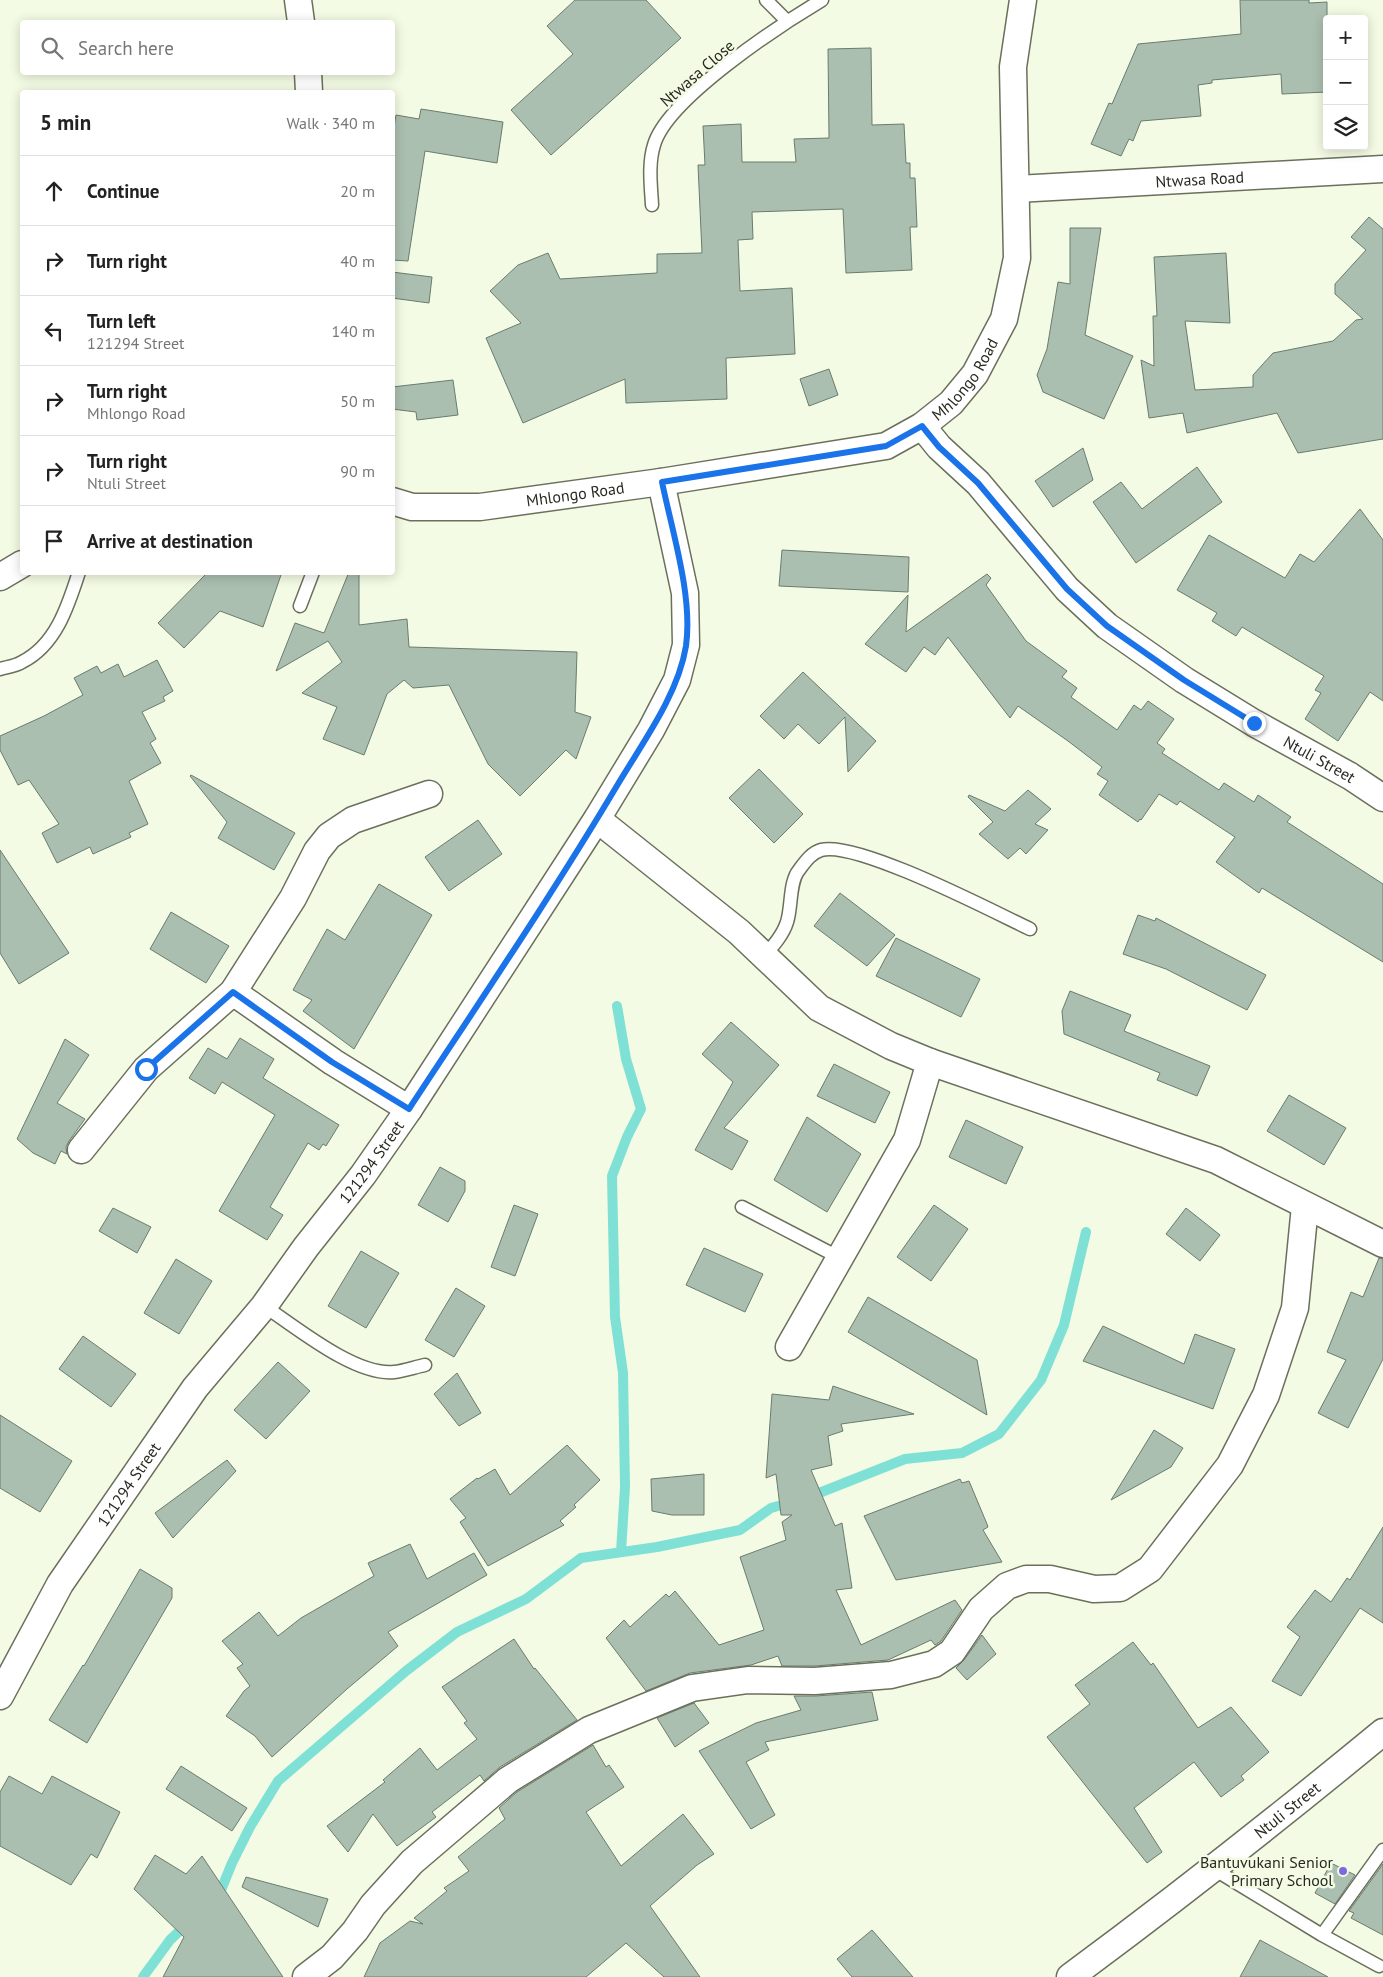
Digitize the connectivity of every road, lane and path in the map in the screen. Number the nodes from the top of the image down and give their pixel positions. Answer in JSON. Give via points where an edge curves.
{"nodes":[{"id":1,"x":298,"y":0,"type":"edge"},
{"id":2,"x":766,"y":0,"type":"edge"},
{"id":3,"x":822,"y":0,"type":"edge"},
{"id":4,"x":1023,"y":0,"type":"edge"},
{"id":5,"x":301,"y":20,"type":"edge"},
{"id":6,"x":787,"y":21,"type":"junction"},
{"id":7,"x":308,"y":75,"type":"edge"},
{"id":8,"x":309,"y":90,"type":"edge"},
{"id":9,"x":1383,"y":169,"type":"edge"},
{"id":10,"x":1016,"y":189,"type":"junction"},
{"id":11,"x":652,"y":205,"type":"dead end"},
{"id":12,"x":922,"y":426,"type":"junction"},
{"id":13,"x":662,"y":482,"type":"junction"},
{"id":14,"x":395,"y":501,"type":"edge"},
{"id":15,"x":20,"y":565,"type":"edge"},
{"id":16,"x":78,"y":575,"type":"edge"},
{"id":17,"x":312,"y":575,"type":"edge"},
{"id":18,"x":0,"y":577,"type":"edge"},
{"id":19,"x":300,"y":606,"type":"dead end"},
{"id":20,"x":0,"y":669,"type":"edge"},
{"id":21,"x":429,"y":794,"type":"dead end"},
{"id":22,"x":1383,"y":798,"type":"edge"},
{"id":23,"x":597,"y":819,"type":"junction"},
{"id":24,"x":1030,"y":929,"type":"dead end"},
{"id":25,"x":764,"y":956,"type":"junction"},
{"id":26,"x":233,"y":992,"type":"junction"},
{"id":27,"x":930,"y":1062,"type":"junction"},
{"id":28,"x":409,"y":1109,"type":"junction"},
{"id":29,"x":81,"y":1150,"type":"dead end"},
{"id":30,"x":1305,"y":1206,"type":"junction"},
{"id":31,"x":742,"y":1207,"type":"dead end"},
{"id":32,"x":1383,"y":1244,"type":"edge"},
{"id":33,"x":840,"y":1258,"type":"junction"},
{"id":34,"x":264,"y":1306,"type":"junction"},
{"id":35,"x":789,"y":1348,"type":"dead end"},
{"id":36,"x":425,"y":1365,"type":"dead end"},
{"id":37,"x":0,"y":1696,"type":"edge"},
{"id":38,"x":1383,"y":1732,"type":"edge"},
{"id":39,"x":1383,"y":1850,"type":"edge"},
{"id":40,"x":1212,"y":1868,"type":"junction"},
{"id":41,"x":1322,"y":1935,"type":"junction"},
{"id":42,"x":1379,"y":1966,"type":"dead end"},
{"id":43,"x":306,"y":1977,"type":"edge"},
{"id":44,"x":1070,"y":1977,"type":"edge"}],
"edges":[{"from":1,"to":5,"type":"street"},
{"from":2,"to":6,"type":"lane"},
{"from":3,"to":6,"type":"lane","name":"Ntwasa Close"},
{"from":4,"to":10,"type":"street","name":"Mhlongo Road","via":[[1013,67]]},
{"from":6,"to":11,"type":"lane","name":"Ntwasa Close","via":[[718,72],[663,126],[654,145],[650,172]]},
{"from":7,"to":8,"type":"street"},
{"from":9,"to":10,"type":"street","name":"Ntwasa Road"},
{"from":10,"to":12,"type":"street","name":"Mhlongo Road","via":[[1017,258],[1004,319],[975,374],[951,403]]},
{"from":12,"to":13,"type":"street","name":"Mhlongo Road","via":[[886,446]]},
{"from":12,"to":22,"type":"street","name":"Ntuli Street","via":[[939,447],[978,483],[1067,589],[1107,626],[1215,699]]},
{"from":13,"to":14,"type":"street","name":"Mhlongo Road","via":[[480,507],[412,507]]},
{"from":13,"to":23,"type":"street","name":"121294 Street","via":[[685,593],[686,645],[678,680]]},
{"from":15,"to":18,"type":"street"},
{"from":16,"to":20,"type":"lane","via":[[68,606],[49,640],[22,663]]},
{"from":17,"to":19,"type":"lane"},
{"from":21,"to":26,"type":"street","via":[[353,820],[329,836],[317,850],[293,898]]},
{"from":23,"to":25,"type":"street","via":[[739,932]]},
{"from":23,"to":28,"type":"street","name":"121294 Street"},
{"from":24,"to":25,"type":"lane","via":[[902,870],[844,850],[823,849],[813,853],[797,872],[788,921],[779,939]]},
{"from":25,"to":27,"type":"street","via":[[819,1008],[891,1046]]},
{"from":26,"to":28,"type":"street","via":[[332,1062]]},
{"from":26,"to":29,"type":"street","via":[[146,1069]]},
{"from":27,"to":30,"type":"street","via":[[1216,1160]]},
{"from":27,"to":33,"type":"street","via":[[908,1140]]},
{"from":28,"to":34,"type":"street","name":"121294 Street"},
{"from":30,"to":32,"type":"street"},
{"from":30,"to":43,"type":"street","via":[[1295,1308],[1266,1395],[1230,1465],[1150,1569],[1120,1588],[1094,1589],[1050,1579],[1026,1579],[1007,1586],[981,1609],[952,1652],[934,1664],[892,1675],[815,1681],[748,1680],[692,1688],[589,1730],[508,1780],[412,1862],[373,1904],[332,1958]]},
{"from":31,"to":33,"type":"lane"},
{"from":33,"to":35,"type":"street"},
{"from":34,"to":36,"type":"lane","via":[[329,1350],[373,1370],[393,1372]]},
{"from":34,"to":37,"type":"street","name":"121294 Street","via":[[195,1388],[60,1584]]},
{"from":38,"to":40,"type":"street","name":"Ntuli Street"},
{"from":39,"to":41,"type":"lane"},
{"from":40,"to":41,"type":"lane"},
{"from":40,"to":44,"type":"street","name":"Ntuli Street"},
{"from":41,"to":42,"type":"lane"}]}
